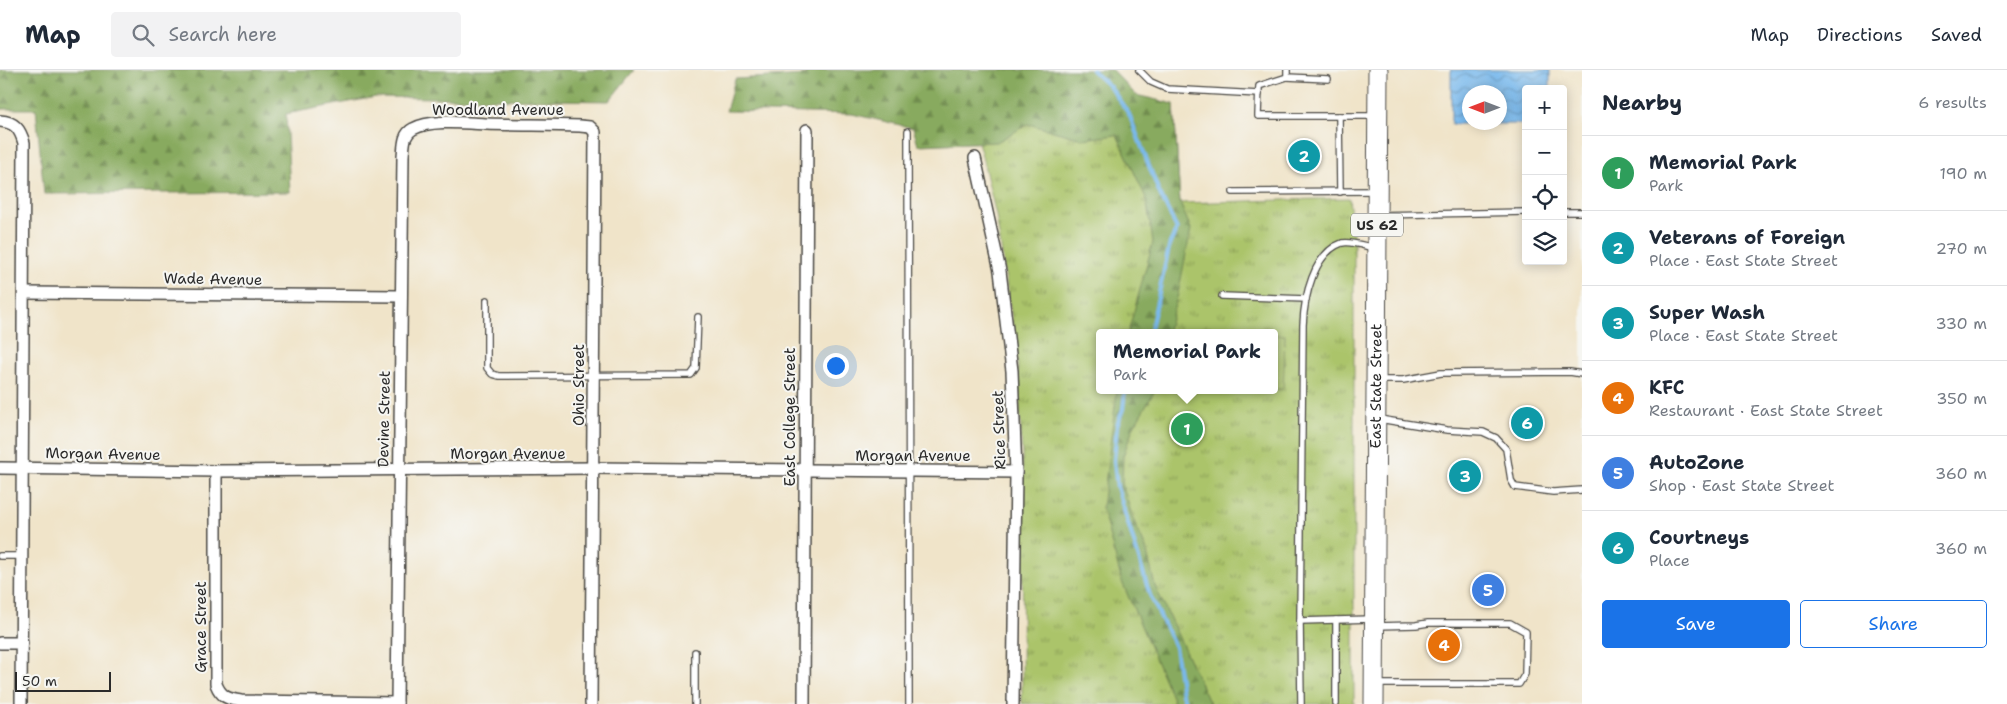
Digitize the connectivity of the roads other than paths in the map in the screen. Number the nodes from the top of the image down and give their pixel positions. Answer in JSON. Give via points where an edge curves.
{"nodes":[{"id":1,"x":1139,"y":70,"type":"edge"},
{"id":2,"x":1287,"y":70,"type":"edge"},
{"id":3,"x":1378,"y":70,"type":"edge"},
{"id":4,"x":1287,"y":77,"type":"junction"},
{"id":5,"x":1328,"y":78,"type":"dead end"},
{"id":6,"x":1259,"y":94,"type":"junction"},
{"id":7,"x":1339,"y":116,"type":"junction"},
{"id":8,"x":1378,"y":116,"type":"junction"},
{"id":9,"x":0,"y":121,"type":"edge"},
{"id":10,"x":592,"y":128,"type":"joint"},
{"id":11,"x":807,"y":130,"type":"dead end"},
{"id":12,"x":908,"y":131,"type":"dead end"},
{"id":13,"x":407,"y":134,"type":"joint"},
{"id":14,"x":975,"y":158,"type":"dead end"},
{"id":15,"x":1377,"y":191,"type":"junction"},
{"id":16,"x":1233,"y":192,"type":"dead end"},
{"id":17,"x":1340,"y":192,"type":"junction"},
{"id":18,"x":1522,"y":212,"type":"edge"},
{"id":19,"x":1567,"y":212,"type":"edge"},
{"id":20,"x":1582,"y":212,"type":"edge"},
{"id":21,"x":1377,"y":216,"type":"junction"},
{"id":22,"x":1377,"y":249,"type":"junction"},
{"id":23,"x":24,"y":293,"type":"junction"},
{"id":24,"x":401,"y":296,"type":"junction"},
{"id":25,"x":1222,"y":296,"type":"dead end"},
{"id":26,"x":1306,"y":299,"type":"junction"},
{"id":27,"x":486,"y":300,"type":"dead end"},
{"id":28,"x":698,"y":317,"type":"dead end"},
{"id":29,"x":1582,"y":374,"type":"edge"},
{"id":30,"x":594,"y":375,"type":"junction"},
{"id":31,"x":1376,"y":380,"type":"junction"},
{"id":32,"x":1376,"y":419,"type":"junction"},
{"id":33,"x":0,"y":468,"type":"edge"},
{"id":34,"x":22,"y":468,"type":"junction"},
{"id":35,"x":594,"y":468,"type":"junction"},
{"id":36,"x":399,"y":470,"type":"junction"},
{"id":37,"x":216,"y":471,"type":"junction"},
{"id":38,"x":805,"y":471,"type":"junction"},
{"id":39,"x":909,"y":471,"type":"junction"},
{"id":40,"x":1016,"y":472,"type":"junction"},
{"id":41,"x":1582,"y":490,"type":"edge"},
{"id":42,"x":0,"y":556,"type":"edge"},
{"id":43,"x":22,"y":556,"type":"junction"},
{"id":44,"x":1336,"y":620,"type":"junction"},
{"id":45,"x":1300,"y":621,"type":"junction"},
{"id":46,"x":1374,"y":622,"type":"junction"},
{"id":47,"x":0,"y":643,"type":"edge"},
{"id":48,"x":22,"y":643,"type":"junction"},
{"id":49,"x":695,"y":652,"type":"dead end"},
{"id":50,"x":1374,"y":684,"type":"junction"},
{"id":51,"x":22,"y":704,"type":"edge"},
{"id":52,"x":398,"y":704,"type":"edge"},
{"id":53,"x":591,"y":704,"type":"edge"},
{"id":54,"x":695,"y":704,"type":"edge"},
{"id":55,"x":804,"y":704,"type":"edge"},
{"id":56,"x":909,"y":704,"type":"edge"},
{"id":57,"x":1014,"y":704,"type":"edge"},
{"id":58,"x":1301,"y":704,"type":"edge"},
{"id":59,"x":1336,"y":704,"type":"edge"},
{"id":60,"x":1374,"y":704,"type":"edge"}],
"edges":[{"from":1,"to":6,"type":"lane","via":[[1151,82],[1167,89]]},
{"from":2,"to":4,"type":"lane"},
{"from":3,"to":8,"type":"highway","name":"East State Street","number":"US 62"},
{"from":4,"to":5,"type":"lane"},
{"from":4,"to":6,"type":"lane","via":[[1259,86]]},
{"from":6,"to":7,"type":"lane","via":[[1258,116]]},
{"from":7,"to":8,"type":"lane"},
{"from":7,"to":17,"type":"lane"},
{"from":8,"to":15,"type":"highway","name":"East State Street","number":"US 62"},
{"from":9,"to":23,"type":"street","via":[[18,128],[24,143]]},
{"from":10,"to":13,"type":"street","name":"Woodland Avenue","via":[[447,123],[420,126]]},
{"from":10,"to":30,"type":"street","name":"Ohio Street","via":[[596,136]]},
{"from":11,"to":38,"type":"street","name":"East College Street"},
{"from":12,"to":39,"type":"lane"},
{"from":13,"to":24,"type":"street","name":"Devine Street","via":[[403,156]]},
{"from":14,"to":40,"type":"street","name":"Rice Street","via":[[992,229],[1006,311]]},
{"from":15,"to":17,"type":"lane"},
{"from":15,"to":21,"type":"highway","name":"East State Street","number":"US 62"},
{"from":16,"to":17,"type":"lane"},
{"from":18,"to":21,"type":"lane"},
{"from":19,"to":20,"type":"lane"},
{"from":21,"to":22,"type":"highway","name":"East State Street","number":"US 62"},
{"from":22,"to":26,"type":"lane","via":[[1343,243],[1333,249],[1313,274]]},
{"from":22,"to":31,"type":"highway","name":"East State Street","number":"US 62"},
{"from":23,"to":24,"type":"street","name":"Wade Avenue"},
{"from":23,"to":34,"type":"street"},
{"from":24,"to":36,"type":"street","name":"Devine Street"},
{"from":25,"to":26,"type":"lane"},
{"from":26,"to":45,"type":"lane","via":[[1302,367]]},
{"from":27,"to":30,"type":"lane","via":[[487,368],[492,374]]},
{"from":28,"to":30,"type":"lane","via":[[696,368],[691,375]]},
{"from":29,"to":31,"type":"lane","via":[[1449,373],[1403,380]]},
{"from":30,"to":35,"type":"street","name":"Ohio Street"},
{"from":31,"to":32,"type":"highway","name":"East State Street","number":"US 62"},
{"from":32,"to":41,"type":"lane","via":[[1483,432],[1496,438],[1506,449],[1515,487],[1553,492]]},
{"from":32,"to":46,"type":"highway","name":"East State Street","number":"US 62"},
{"from":33,"to":34,"type":"street","name":"Morgan Avenue"},
{"from":34,"to":37,"type":"street","name":"Morgan Avenue"},
{"from":34,"to":43,"type":"street"},
{"from":35,"to":36,"type":"street","name":"Morgan Avenue"},
{"from":35,"to":38,"type":"street","name":"Morgan Avenue"},
{"from":35,"to":53,"type":"street","name":"Ohio Street"},
{"from":36,"to":37,"type":"street","name":"Morgan Avenue"},
{"from":36,"to":52,"type":"street","name":"Devine Street"},
{"from":37,"to":52,"type":"street","name":"Grace Street","via":[[216,684],[219,692],[229,699],[241,701]]},
{"from":38,"to":39,"type":"street","name":"Morgan Avenue"},
{"from":38,"to":55,"type":"street","name":"East College Street"},
{"from":39,"to":40,"type":"street","name":"Morgan Avenue"},
{"from":39,"to":56,"type":"lane"},
{"from":40,"to":57,"type":"street","name":"Rice Street"},
{"from":42,"to":43,"type":"lane"},
{"from":43,"to":48,"type":"street"},
{"from":44,"to":45,"type":"lane"},
{"from":44,"to":46,"type":"lane"},
{"from":44,"to":59,"type":"lane"},
{"from":45,"to":58,"type":"lane"},
{"from":46,"to":50,"type":"highway","name":"East State Street","number":"US 62"},
{"from":46,"to":50,"type":"lane","via":[[1416,625],[1510,623],[1526,632],[1526,641],[1525,674],[1519,684]]},
{"from":47,"to":48,"type":"street"},
{"from":48,"to":51,"type":"street"},
{"from":49,"to":54,"type":"lane"},
{"from":50,"to":60,"type":"highway","name":"East State Street","number":"US 62"}]}
